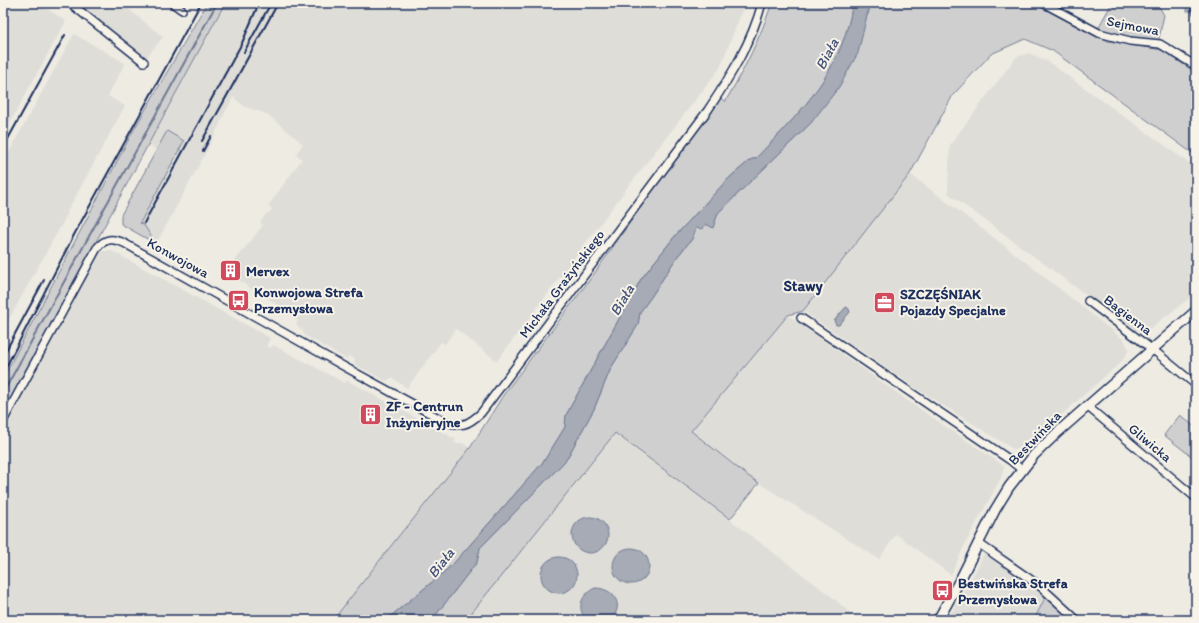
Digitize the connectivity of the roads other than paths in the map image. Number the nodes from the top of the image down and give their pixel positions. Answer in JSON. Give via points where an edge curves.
{"nodes":[{"id":1,"x":70,"y":3,"type":"edge"},
{"id":2,"x":172,"y":3,"type":"edge"},
{"id":3,"x":762,"y":3,"type":"edge"},
{"id":4,"x":1043,"y":3,"type":"edge"},
{"id":5,"x":182,"y":10,"type":"dead end"},
{"id":6,"x":144,"y":62,"type":"dead end"},
{"id":7,"x":1196,"y":66,"type":"edge"},
{"id":8,"x":1088,"y":301,"type":"dead end"},
{"id":9,"x":1196,"y":311,"type":"edge"},
{"id":10,"x":801,"y":318,"type":"dead end"},
{"id":11,"x":1152,"y":349,"type":"junction"},
{"id":12,"x":1196,"y":385,"type":"edge"},
{"id":13,"x":1087,"y":406,"type":"junction"},
{"id":14,"x":3,"y":421,"type":"edge"},
{"id":15,"x":462,"y":425,"type":"joint"},
{"id":16,"x":1022,"y":470,"type":"junction"},
{"id":17,"x":1196,"y":498,"type":"edge"},
{"id":18,"x":978,"y":543,"type":"junction"},
{"id":19,"x":938,"y":620,"type":"edge"},
{"id":20,"x":1077,"y":620,"type":"edge"}],
"edges":[{"from":1,"to":6,"type":"street"},
{"from":2,"to":5,"type":"street"},
{"from":3,"to":15,"type":"street","name":"Michała Grażyńskiego","via":[[744,52],[708,110],[481,413]]},
{"from":4,"to":7,"type":"street","name":"Sejmowa","via":[[1099,33],[1130,41],[1160,44]]},
{"from":8,"to":11,"type":"street","name":"Bagienna"},
{"from":9,"to":11,"type":"street","name":"Bestwińska"},
{"from":10,"to":16,"type":"street"},
{"from":11,"to":12,"type":"street","name":"Bagienna"},
{"from":11,"to":13,"type":"street","name":"Bestwińska"},
{"from":13,"to":16,"type":"street","name":"Bestwińska","via":[[1048,441]]},
{"from":13,"to":17,"type":"street","name":"Gliwicka"},
{"from":14,"to":15,"type":"street","name":"Konwojowa","via":[[97,248],[109,239],[124,243],[444,421]]},
{"from":16,"to":18,"type":"street","name":"Bestwińska","via":[[1005,493]]},
{"from":18,"to":19,"type":"street","name":"Bestwińska"},
{"from":18,"to":20,"type":"street","via":[[1040,586]]}]}
